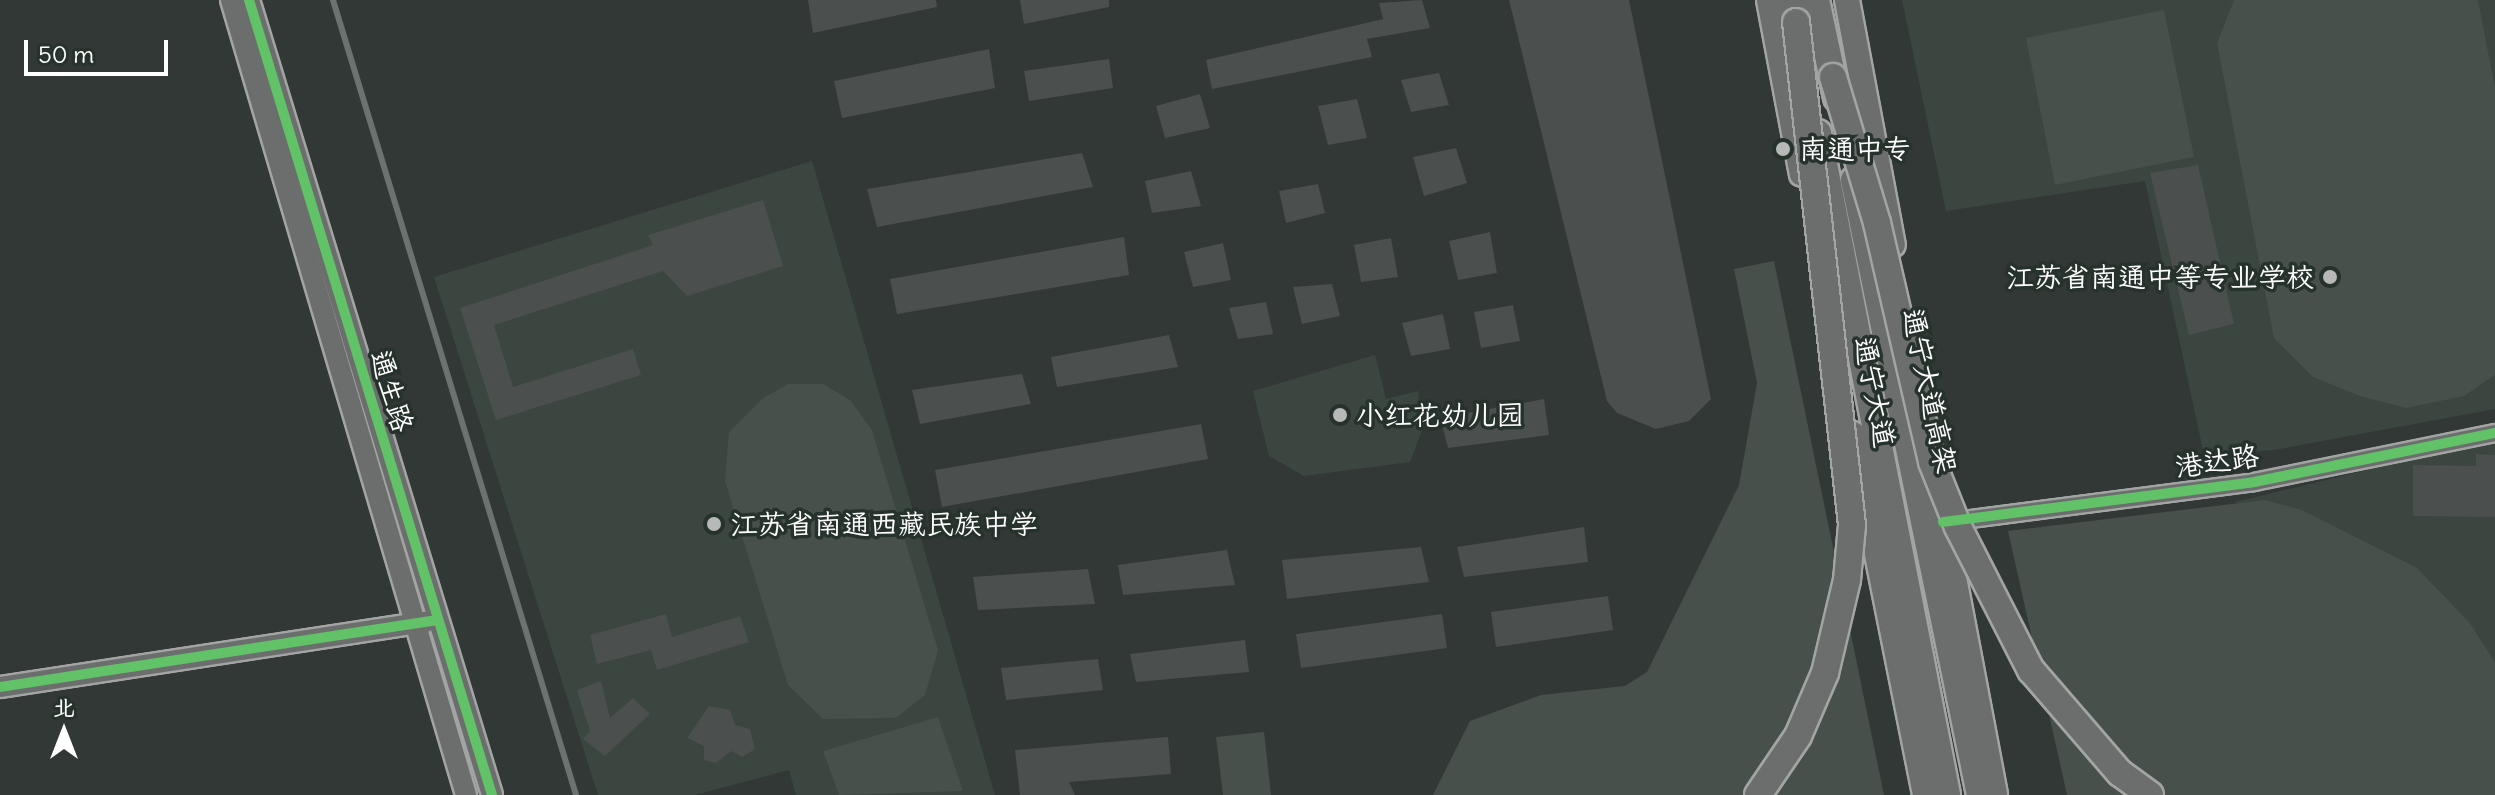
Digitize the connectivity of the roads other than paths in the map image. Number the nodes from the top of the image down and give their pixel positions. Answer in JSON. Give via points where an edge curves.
{"nodes":[{"id":1,"x":231,"y":0,"type":"edge"},
{"id":2,"x":249,"y":0,"type":"edge"},
{"id":3,"x":1769,"y":0,"type":"edge"},
{"id":4,"x":1816,"y":0,"type":"edge"},
{"id":5,"x":1847,"y":0,"type":"edge"},
{"id":6,"x":1794,"y":11,"type":"edge"},
{"id":7,"x":1833,"y":77,"type":"junction"},
{"id":8,"x":2495,"y":433,"type":"edge"},
{"id":9,"x":1943,"y":522,"type":"junction"},
{"id":10,"x":436,"y":620,"type":"junction"},
{"id":11,"x":415,"y":625,"type":"junction"},
{"id":12,"x":0,"y":687,"type":"edge"},
{"id":13,"x":1977,"y":704,"type":"junction"},
{"id":14,"x":466,"y":795,"type":"edge"},
{"id":15,"x":492,"y":795,"type":"edge"},
{"id":16,"x":1758,"y":795,"type":"edge"},
{"id":17,"x":1925,"y":795,"type":"edge"},
{"id":18,"x":1947,"y":795,"type":"edge"},
{"id":19,"x":1980,"y":795,"type":"edge"},
{"id":20,"x":1995,"y":795,"type":"edge"},
{"id":21,"x":2010,"y":795,"type":"edge"},
{"id":22,"x":2150,"y":795,"type":"edge"}],
"edges":[{"from":1,"to":11,"type":"street","name":"通生路"},
{"from":2,"to":10,"type":"street","name":"通生路"},
{"from":3,"to":17,"type":"main road","name":"通宁大道"},
{"from":4,"to":7,"type":"highway","name":"通宁大道高架"},
{"from":5,"to":9,"type":"main road","name":"通宁大道"},
{"from":6,"to":16,"type":"highway","bridge":true,"via":[[1852,525],[1847,580],[1825,673],[1798,736]]},
{"from":6,"to":18,"type":"highway","name":"通宁大道高架","bridge":true},
{"from":7,"to":19,"type":"highway","name":"通宁大道高架","bridge":true},
{"from":7,"to":22,"type":"highway","bridge":true,"via":[[1877,223],[1932,462],[1958,527],[2031,670],[2120,773]]},
{"from":8,"to":9,"type":"street","name":"港达路","via":[[2254,482]]},
{"from":9,"to":13,"type":"main road","name":"通宁大道"},
{"from":10,"to":11,"type":"street"},
{"from":10,"to":15,"type":"street","name":"通生路"},
{"from":11,"to":12,"type":"street"},
{"from":11,"to":14,"type":"street","name":"通生路"},
{"from":13,"to":20,"type":"main road","name":"通宁大道"},
{"from":13,"to":21,"type":"main road"}]}
